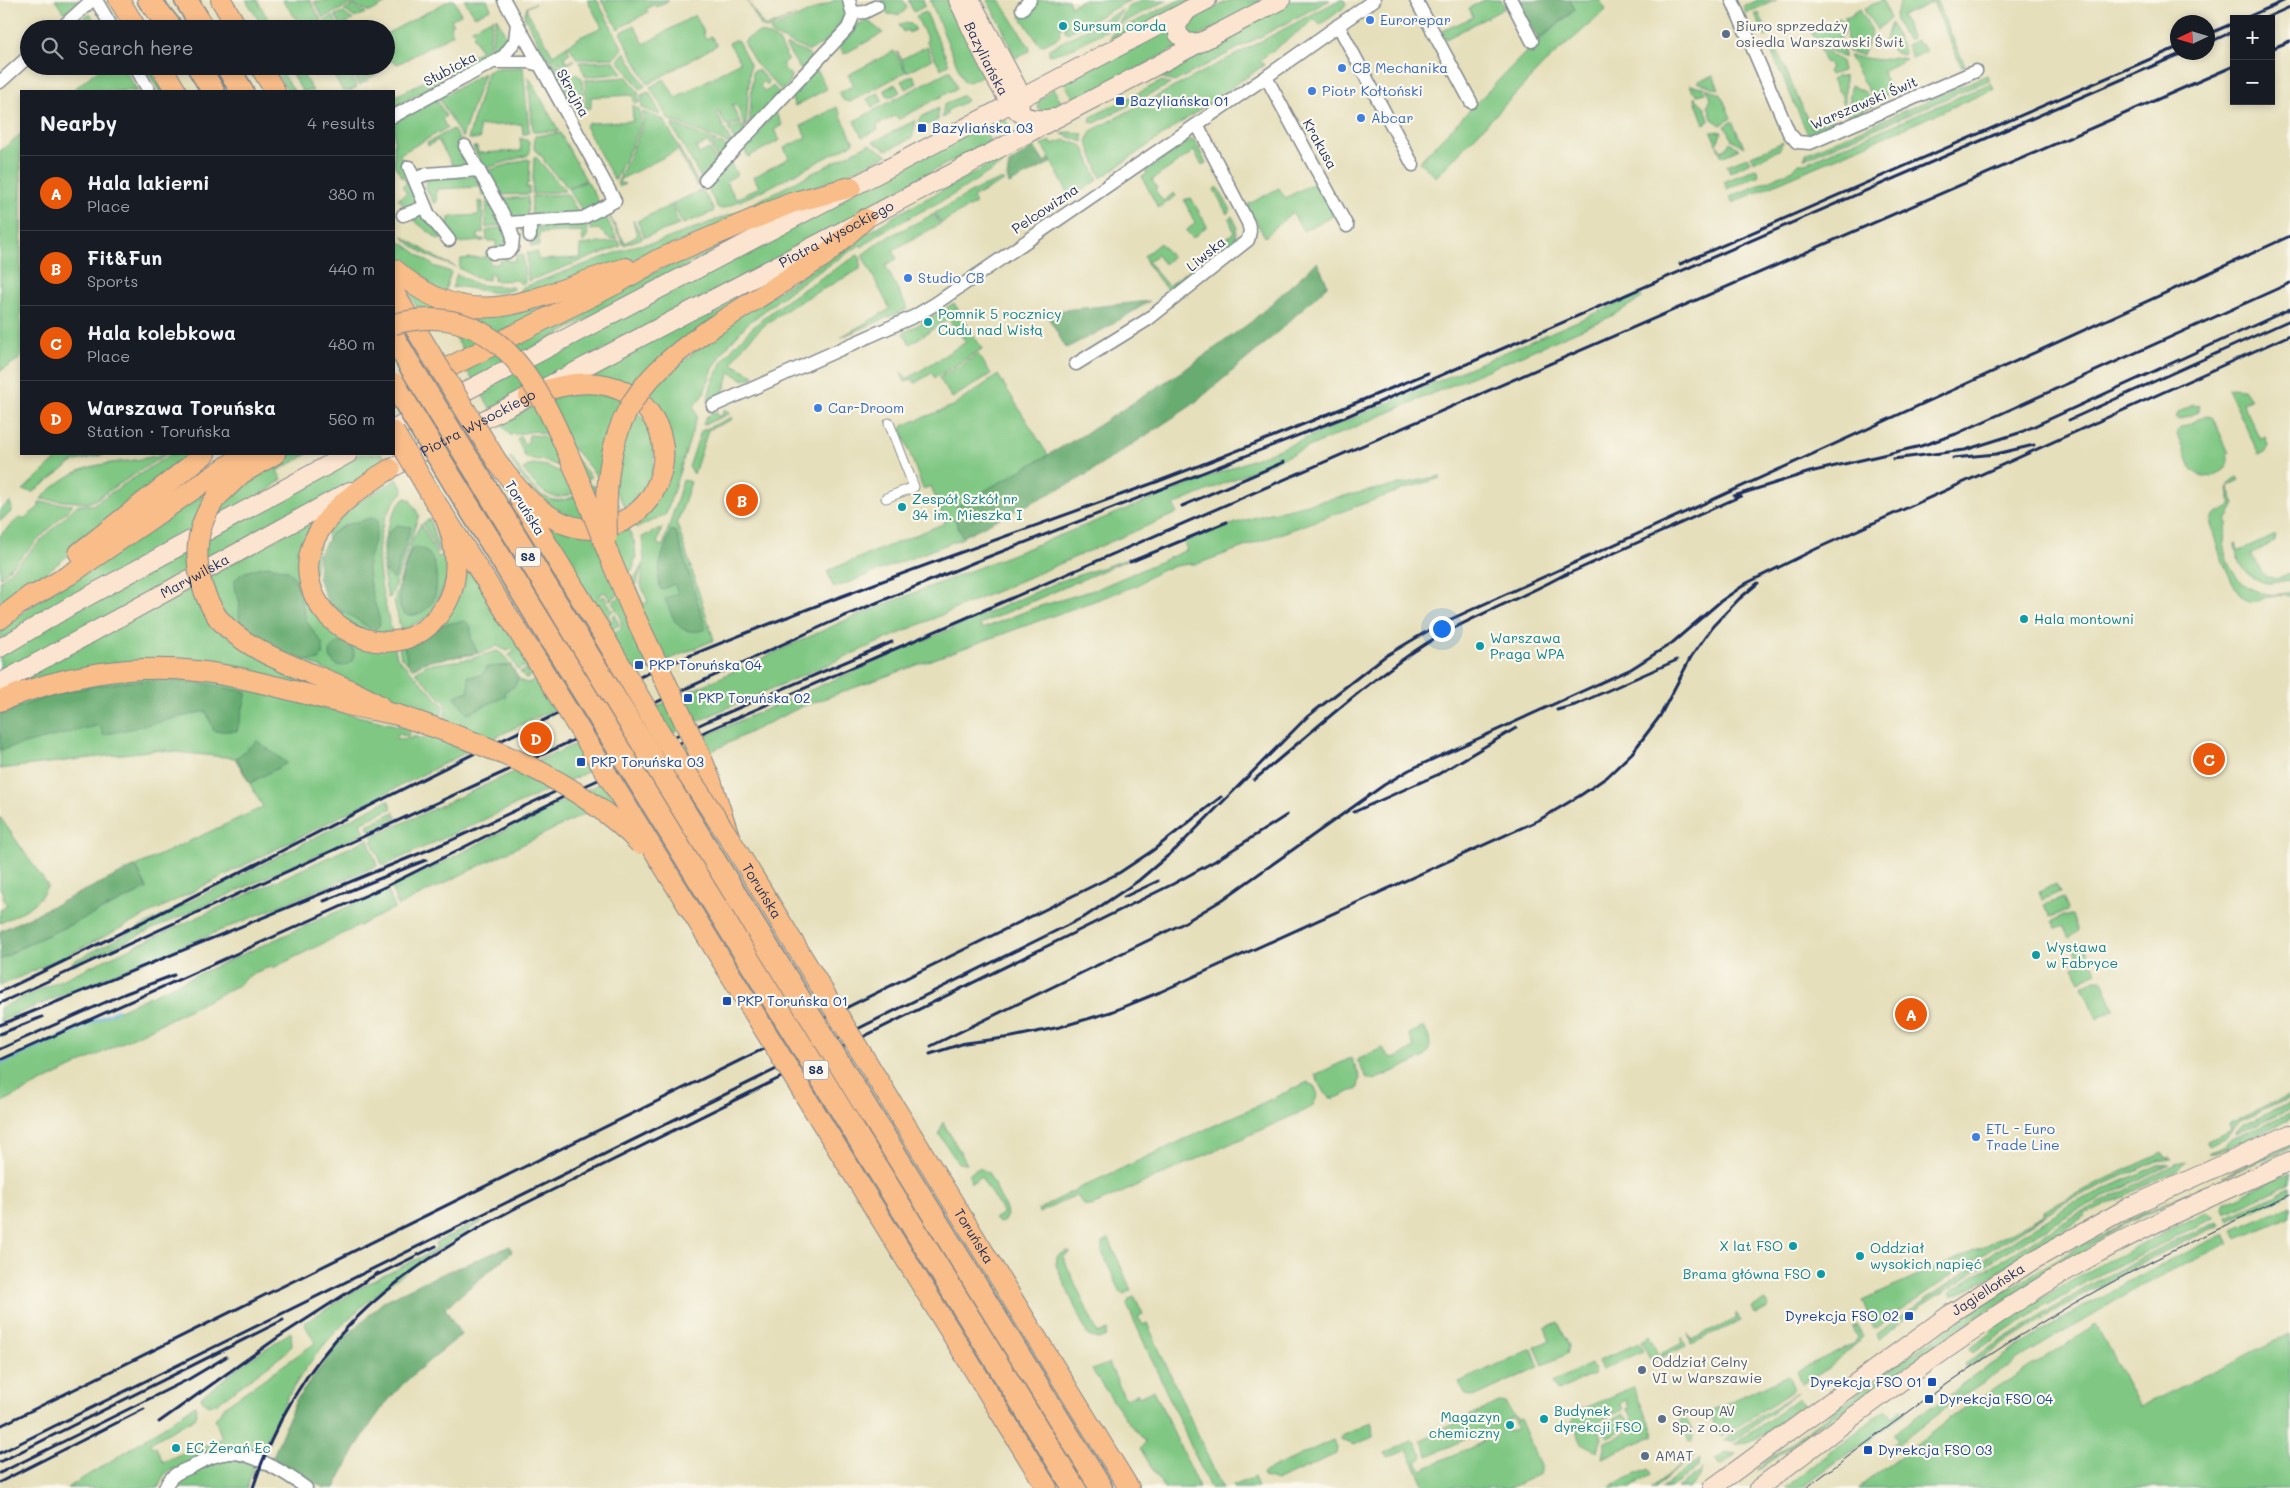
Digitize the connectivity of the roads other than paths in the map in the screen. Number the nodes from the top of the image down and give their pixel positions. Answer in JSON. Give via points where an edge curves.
{"nodes":[{"id":1,"x":92,"y":0,"type":"edge"},
{"id":2,"x":96,"y":0,"type":"edge"},
{"id":3,"x":119,"y":0,"type":"edge"},
{"id":4,"x":149,"y":0,"type":"edge"},
{"id":5,"x":157,"y":0,"type":"edge"},
{"id":6,"x":186,"y":0,"type":"edge"},
{"id":7,"x":191,"y":0,"type":"edge"},
{"id":8,"x":221,"y":0,"type":"edge"},
{"id":9,"x":849,"y":0,"type":"edge"},
{"id":10,"x":958,"y":0,"type":"edge"},
{"id":11,"x":970,"y":0,"type":"edge"},
{"id":12,"x":1207,"y":0,"type":"edge"},
{"id":13,"x":1281,"y":0,"type":"edge"},
{"id":14,"x":1374,"y":0,"type":"edge"},
{"id":15,"x":1416,"y":0,"type":"edge"},
{"id":16,"x":1511,"y":0,"type":"edge"},
{"id":17,"x":1732,"y":0,"type":"edge"},
{"id":18,"x":508,"y":1,"type":"edge"},
{"id":19,"x":1360,"y":4,"type":"edge"},
{"id":20,"x":877,"y":6,"type":"dead end"},
{"id":21,"x":1188,"y":10,"type":"junction"},
{"id":22,"x":853,"y":13,"type":"junction"},
{"id":23,"x":70,"y":20,"type":"edge"},
{"id":24,"x":108,"y":20,"type":"edge"},
{"id":25,"x":131,"y":20,"type":"edge"},
{"id":26,"x":166,"y":20,"type":"edge"},
{"id":27,"x":169,"y":20,"type":"edge"},
{"id":28,"x":198,"y":20,"type":"edge"},
{"id":29,"x":200,"y":20,"type":"edge"},
{"id":30,"x":233,"y":20,"type":"edge"},
{"id":31,"x":516,"y":22,"type":"junction"},
{"id":32,"x":1338,"y":25,"type":"junction"},
{"id":33,"x":1532,"y":40,"type":"dead end"},
{"id":34,"x":1200,"y":42,"type":"junction"},
{"id":35,"x":494,"y":62,"type":"junction"},
{"id":36,"x":20,"y":64,"type":"edge"},
{"id":37,"x":540,"y":65,"type":"junction"},
{"id":38,"x":1976,"y":71,"type":"dead end"},
{"id":39,"x":140,"y":75,"type":"edge"},
{"id":40,"x":166,"y":75,"type":"edge"},
{"id":41,"x":203,"y":75,"type":"edge"},
{"id":42,"x":232,"y":75,"type":"edge"},
{"id":43,"x":265,"y":75,"type":"edge"},
{"id":44,"x":1266,"y":77,"type":"junction"},
{"id":45,"x":0,"y":82,"type":"edge"},
{"id":46,"x":148,"y":90,"type":"edge"},
{"id":47,"x":175,"y":90,"type":"edge"},
{"id":48,"x":212,"y":90,"type":"edge"},
{"id":49,"x":241,"y":90,"type":"edge"},
{"id":50,"x":274,"y":90,"type":"edge"},
{"id":51,"x":1471,"y":102,"type":"dead end"},
{"id":52,"x":1017,"y":105,"type":"junction"},
{"id":53,"x":1066,"y":114,"type":"junction"},
{"id":54,"x":395,"y":115,"type":"edge"},
{"id":55,"x":1197,"y":124,"type":"junction"},
{"id":56,"x":465,"y":146,"type":"dead end"},
{"id":57,"x":998,"y":149,"type":"junction"},
{"id":58,"x":1413,"y":165,"type":"dead end"},
{"id":59,"x":479,"y":170,"type":"junction"},
{"id":60,"x":705,"y":180,"type":"dead end"},
{"id":61,"x":851,"y":187,"type":"junction"},
{"id":62,"x":425,"y":207,"type":"junction"},
{"id":63,"x":403,"y":215,"type":"dead end"},
{"id":64,"x":865,"y":219,"type":"junction"},
{"id":65,"x":530,"y":222,"type":"junction"},
{"id":66,"x":508,"y":223,"type":"junction"},
{"id":67,"x":1347,"y":226,"type":"dead end"},
{"id":68,"x":530,"y":236,"type":"dead end"},
{"id":69,"x":451,"y":244,"type":"dead end"},
{"id":70,"x":493,"y":253,"type":"dead end"},
{"id":71,"x":657,"y":260,"type":"junction"},
{"id":72,"x":395,"y":271,"type":"edge"},
{"id":73,"x":395,"y":295,"type":"edge"},
{"id":74,"x":395,"y":324,"type":"edge"},
{"id":75,"x":395,"y":340,"type":"edge"},
{"id":76,"x":1076,"y":364,"type":"dead end"},
{"id":77,"x":395,"y":386,"type":"edge"},
{"id":78,"x":395,"y":394,"type":"edge"},
{"id":79,"x":529,"y":396,"type":"junction"},
{"id":80,"x":712,"y":406,"type":"dead end"},
{"id":81,"x":889,"y":423,"type":"dead end"},
{"id":82,"x":395,"y":430,"type":"edge"},
{"id":83,"x":395,"y":433,"type":"edge"},
{"id":84,"x":204,"y":455,"type":"edge"},
{"id":85,"x":244,"y":455,"type":"edge"},
{"id":86,"x":273,"y":455,"type":"edge"},
{"id":87,"x":346,"y":455,"type":"edge"},
{"id":88,"x":498,"y":464,"type":"junction"},
{"id":89,"x":390,"y":469,"type":"junction"},
{"id":90,"x":886,"y":498,"type":"dead end"},
{"id":91,"x":446,"y":519,"type":"junction"},
{"id":92,"x":608,"y":553,"type":"junction"},
{"id":93,"x":20,"y":604,"type":"junction"},
{"id":94,"x":0,"y":619,"type":"edge"},
{"id":95,"x":0,"y":648,"type":"edge"},
{"id":96,"x":0,"y":683,"type":"edge"},
{"id":97,"x":0,"y":701,"type":"edge"},
{"id":98,"x":398,"y":715,"type":"junction"},
{"id":99,"x":730,"y":838,"type":"junction"},
{"id":100,"x":687,"y":904,"type":"junction"},
{"id":101,"x":2290,"y":1134,"type":"edge"},
{"id":102,"x":2290,"y":1161,"type":"edge"},
{"id":103,"x":1128,"y":1487,"type":"edge"},
{"id":104,"x":165,"y":1488,"type":"edge"},
{"id":105,"x":306,"y":1488,"type":"edge"},
{"id":106,"x":1046,"y":1488,"type":"edge"},
{"id":107,"x":1074,"y":1488,"type":"edge"},
{"id":108,"x":1101,"y":1488,"type":"edge"},
{"id":109,"x":1712,"y":1488,"type":"edge"},
{"id":110,"x":1759,"y":1488,"type":"edge"}],
"edges":[{"from":1,"to":23,"type":"street"},
{"from":2,"to":24,"type":"street"},
{"from":3,"to":25,"type":"main road"},
{"from":4,"to":26,"type":"highway"},
{"from":5,"to":27,"type":"highway"},
{"from":6,"to":28,"type":"highway"},
{"from":7,"to":29,"type":"highway"},
{"from":8,"to":30,"type":"main road"},
{"from":9,"to":22,"type":"street"},
{"from":10,"to":52,"type":"main road","name":"Bazyliańska"},
{"from":11,"to":52,"type":"main road","name":"Bazyliańska","via":[[1018,87]]},
{"from":12,"to":21,"type":"main road"},
{"from":13,"to":34,"type":"main road","name":"Piotra Wysockiego"},
{"from":14,"to":19,"type":"street","name":"Pelcowizna"},
{"from":15,"to":51,"type":"street"},
{"from":16,"to":33,"type":"street"},
{"from":17,"to":38,"type":"street","name":"Warszawski Świt","via":[[1789,133],[1797,142],[1810,143]]},
{"from":18,"to":31,"type":"street","name":"Skrajna"},
{"from":19,"to":32,"type":"street","name":"Pelcowizna"},
{"from":20,"to":22,"type":"street"},
{"from":21,"to":34,"type":"main road","via":[[1177,25],[1178,34],[1187,43]]},
{"from":21,"to":52,"type":"main road"},
{"from":22,"to":60,"type":"street","via":[[848,28]]},
{"from":31,"to":35,"type":"street","name":"Słubicka","via":[[517,32],[511,48]]},
{"from":31,"to":37,"type":"street","name":"Skrajna"},
{"from":32,"to":44,"type":"street","name":"Pelcowizna"},
{"from":32,"to":58,"type":"street"},
{"from":34,"to":53,"type":"main road","name":"Piotra Wysockiego"},
{"from":35,"to":37,"type":"street","name":"Słubicka"},
{"from":35,"to":54,"type":"street","name":"Słubicka"},
{"from":36,"to":45,"type":"street"},
{"from":37,"to":65,"type":"street","name":"Skrajna","via":[[615,201],[583,218]]},
{"from":39,"to":46,"type":"street"},
{"from":40,"to":47,"type":"main road"},
{"from":41,"to":48,"type":"highway"},
{"from":42,"to":49,"type":"highway"},
{"from":43,"to":50,"type":"main road"},
{"from":44,"to":55,"type":"street","name":"Pelcowizna"},
{"from":44,"to":67,"type":"street","name":"Krakusa"},
{"from":52,"to":53,"type":"main road","via":[[1040,120]]},
{"from":52,"to":57,"type":"main road","via":[[1014,131]]},
{"from":52,"to":61,"type":"main road"},
{"from":53,"to":57,"type":"main road","name":"Piotra Wysockiego"},
{"from":55,"to":76,"type":"street","name":"Liwska","via":[[1248,223],[1248,240],[1147,320]]},
{"from":55,"to":80,"type":"street","name":"Pelcowizna","via":[[915,316]]},
{"from":56,"to":59,"type":"street"},
{"from":57,"to":64,"type":"main road","name":"Piotra Wysockiego"},
{"from":59,"to":62,"type":"street","via":[[411,173]]},
{"from":59,"to":66,"type":"street"},
{"from":61,"to":71,"type":"main road","via":[[792,203]]},
{"from":61,"to":82,"type":"main road"},
{"from":62,"to":63,"type":"street"},
{"from":62,"to":69,"type":"street"},
{"from":64,"to":79,"type":"main road","name":"Piotra Wysockiego"},
{"from":64,"to":92,"type":"main road","bridge":true,"via":[[824,256],[717,324],[665,363],[640,391],[623,419],[611,453],[607,477]]},
{"from":65,"to":66,"type":"street"},
{"from":65,"to":68,"type":"street"},
{"from":66,"to":70,"type":"street","via":[[513,238],[512,248],[507,252]]},
{"from":71,"to":72,"type":"main road","via":[[536,300],[495,308],[441,300],[423,292]]},
{"from":71,"to":78,"type":"main road","via":[[616,284]]},
{"from":73,"to":88,"type":"main road","name":"Toruńska","bridge":true},
{"from":74,"to":92,"type":"main road","bridge":true,"via":[[426,320],[456,323],[486,335],[512,356],[534,383],[551,413]]},
{"from":75,"to":108,"type":"highway","name":"Toruńska","number":"S8","bridge":true},
{"from":77,"to":107,"type":"highway","number":"S8","bridge":true},
{"from":79,"to":88,"type":"main road","via":[[572,384],[601,384],[630,394],[648,410],[660,432],[664,447],[658,482],[643,507],[627,519],[592,530],[557,521],[526,497]]},
{"from":79,"to":89,"type":"main road","name":"Piotra Wysockiego"},
{"from":81,"to":90,"type":"street","via":[[914,487]]},
{"from":83,"to":91,"type":"main road","bridge":true},
{"from":84,"to":93,"type":"main road"},
{"from":85,"to":93,"type":"main road","via":[[69,575]]},
{"from":86,"to":98,"type":"main road","bridge":true,"via":[[241,474],[216,498],[202,525],[197,554],[203,589],[218,618],[258,650],[347,688]]},
{"from":87,"to":95,"type":"main road"},
{"from":88,"to":99,"type":"main road","name":"Toruńska","bridge":true,"via":[[661,734]]},
{"from":89,"to":91,"type":"main road","via":[[348,499],[322,526],[312,549],[309,571],[318,604],[334,623],[358,638],[378,641],[398,640],[420,631],[435,619],[452,592],[456,564]]},
{"from":89,"to":96,"type":"main road","name":"Marywilska"},
{"from":91,"to":100,"type":"main road","bridge":true},
{"from":92,"to":99,"type":"main road","bridge":true,"via":[[711,781]]},
{"from":93,"to":94,"type":"main road"},
{"from":97,"to":98,"type":"main road","via":[[41,685],[77,677],[125,671],[196,671],[251,680]]},
{"from":98,"to":100,"type":"main road","bridge":true,"via":[[482,746],[591,800],[640,844]]},
{"from":99,"to":103,"type":"main road","name":"Toruńska","bridge":true},
{"from":100,"to":106,"type":"main road","bridge":true},
{"from":101,"to":109,"type":"main road","name":"Jagiellońska","via":[[2137,1203],[2058,1246],[1950,1314]]},
{"from":102,"to":110,"type":"main road","name":"Jagiellońska","via":[[2134,1234],[2027,1295],[1962,1337]]},
{"from":104,"to":105,"type":"street","via":[[174,1475],[208,1458],[230,1453],[244,1455],[278,1469]]}]}
